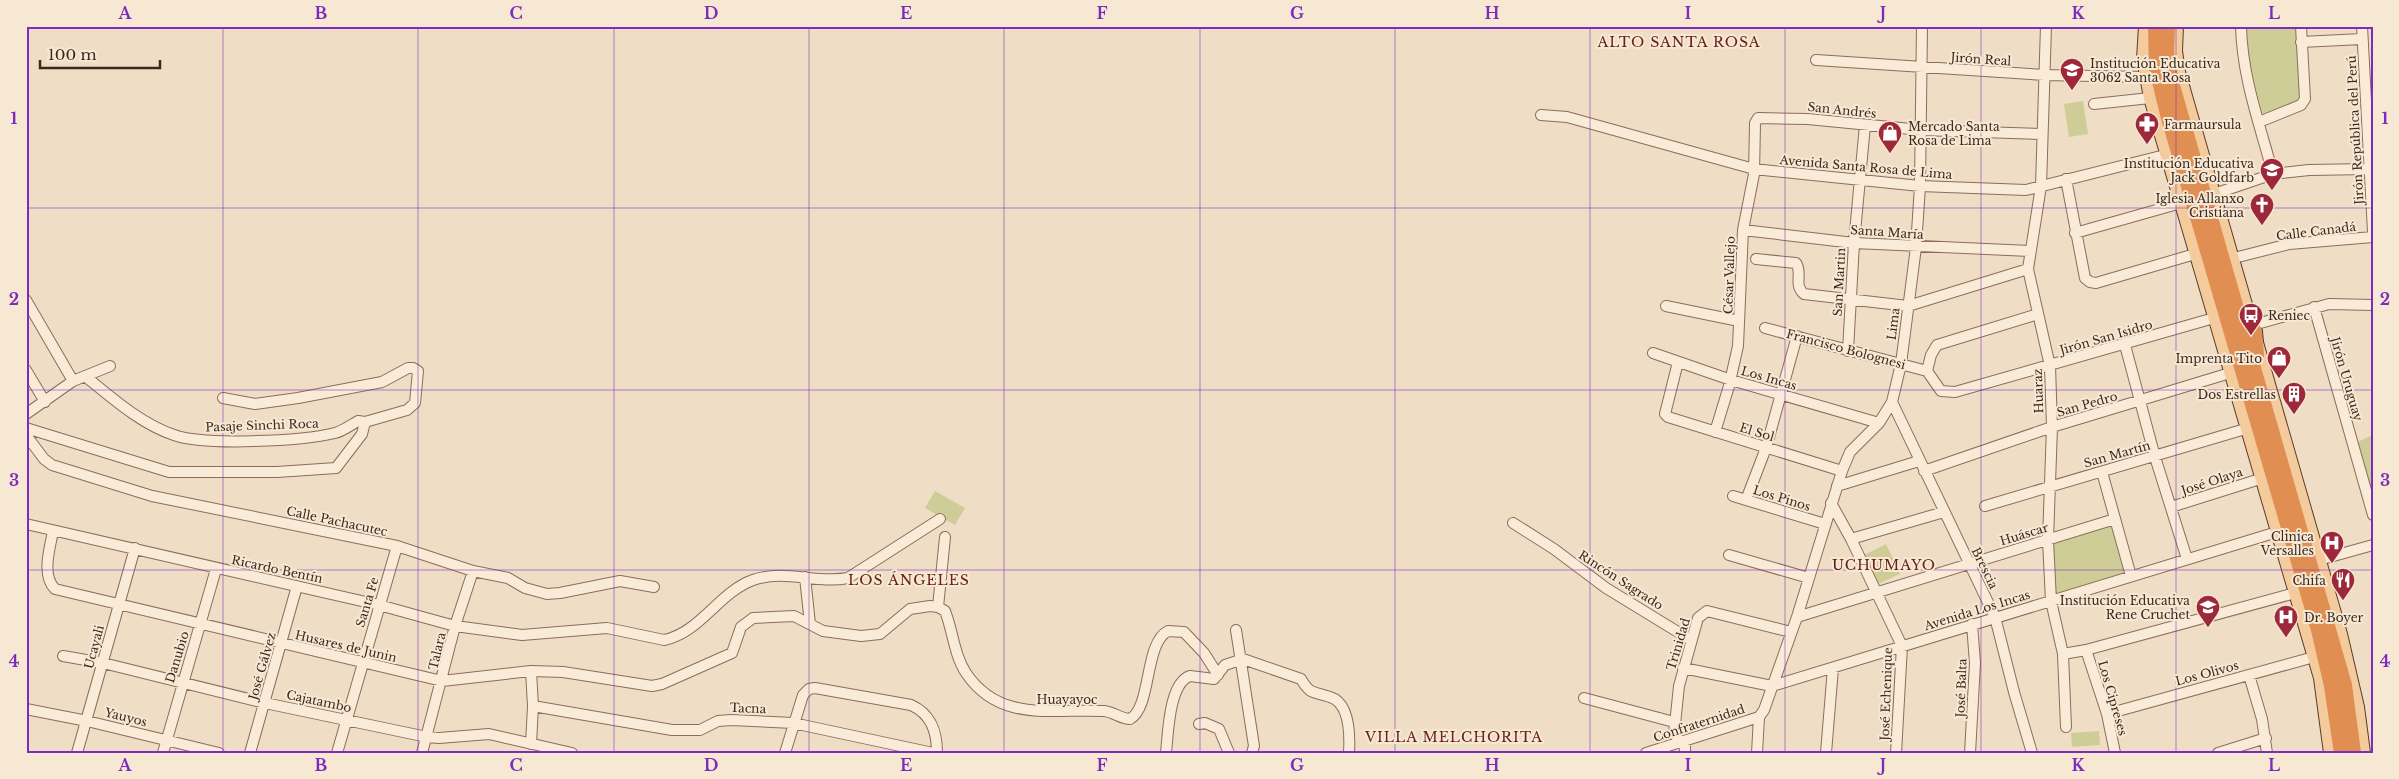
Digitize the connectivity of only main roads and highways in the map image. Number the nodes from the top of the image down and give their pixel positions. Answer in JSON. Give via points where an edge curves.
{"nodes":[{"id":1,"x":2145,"y":26,"type":"edge"},
{"id":2,"x":2155,"y":26,"type":"edge"},
{"id":3,"x":2168,"y":26,"type":"edge"},
{"id":4,"x":2177,"y":26,"type":"edge"},
{"id":5,"x":2178,"y":151,"type":"junction"},
{"id":6,"x":2254,"y":328,"type":"junction"},
{"id":7,"x":2254,"y":368,"type":"junction"},
{"id":8,"x":2251,"y":427,"type":"junction"},
{"id":9,"x":2368,"y":732,"type":"edge"},
{"id":10,"x":2330,"y":753,"type":"edge"},
{"id":11,"x":2342,"y":753,"type":"edge"},
{"id":12,"x":2354,"y":753,"type":"edge"},
{"id":13,"x":2364,"y":753,"type":"edge"}],
"edges":[{"from":1,"to":5,"type":"main road","via":[[2143,59],[2150,98]]},
{"from":2,"to":5,"type":"highway","via":[[2156,69]]},
{"from":3,"to":5,"type":"highway","via":[[2167,52]]},
{"from":4,"to":6,"type":"main road","via":[[2179,72]]},
{"from":5,"to":7,"type":"highway"},
{"from":5,"to":8,"type":"highway"},
{"from":5,"to":8,"type":"main road","via":[[2181,203],[2230,373]]},
{"from":6,"to":7,"type":"highway","via":[[2257,358]]},
{"from":6,"to":9,"type":"main road"},
{"from":7,"to":12,"type":"highway","via":[[2345,685]]},
{"from":8,"to":10,"type":"main road","via":[[2260,479],[2320,678]]},
{"from":8,"to":11,"type":"highway","via":[[2318,630]]},
{"from":9,"to":13,"type":"main road"}]}
